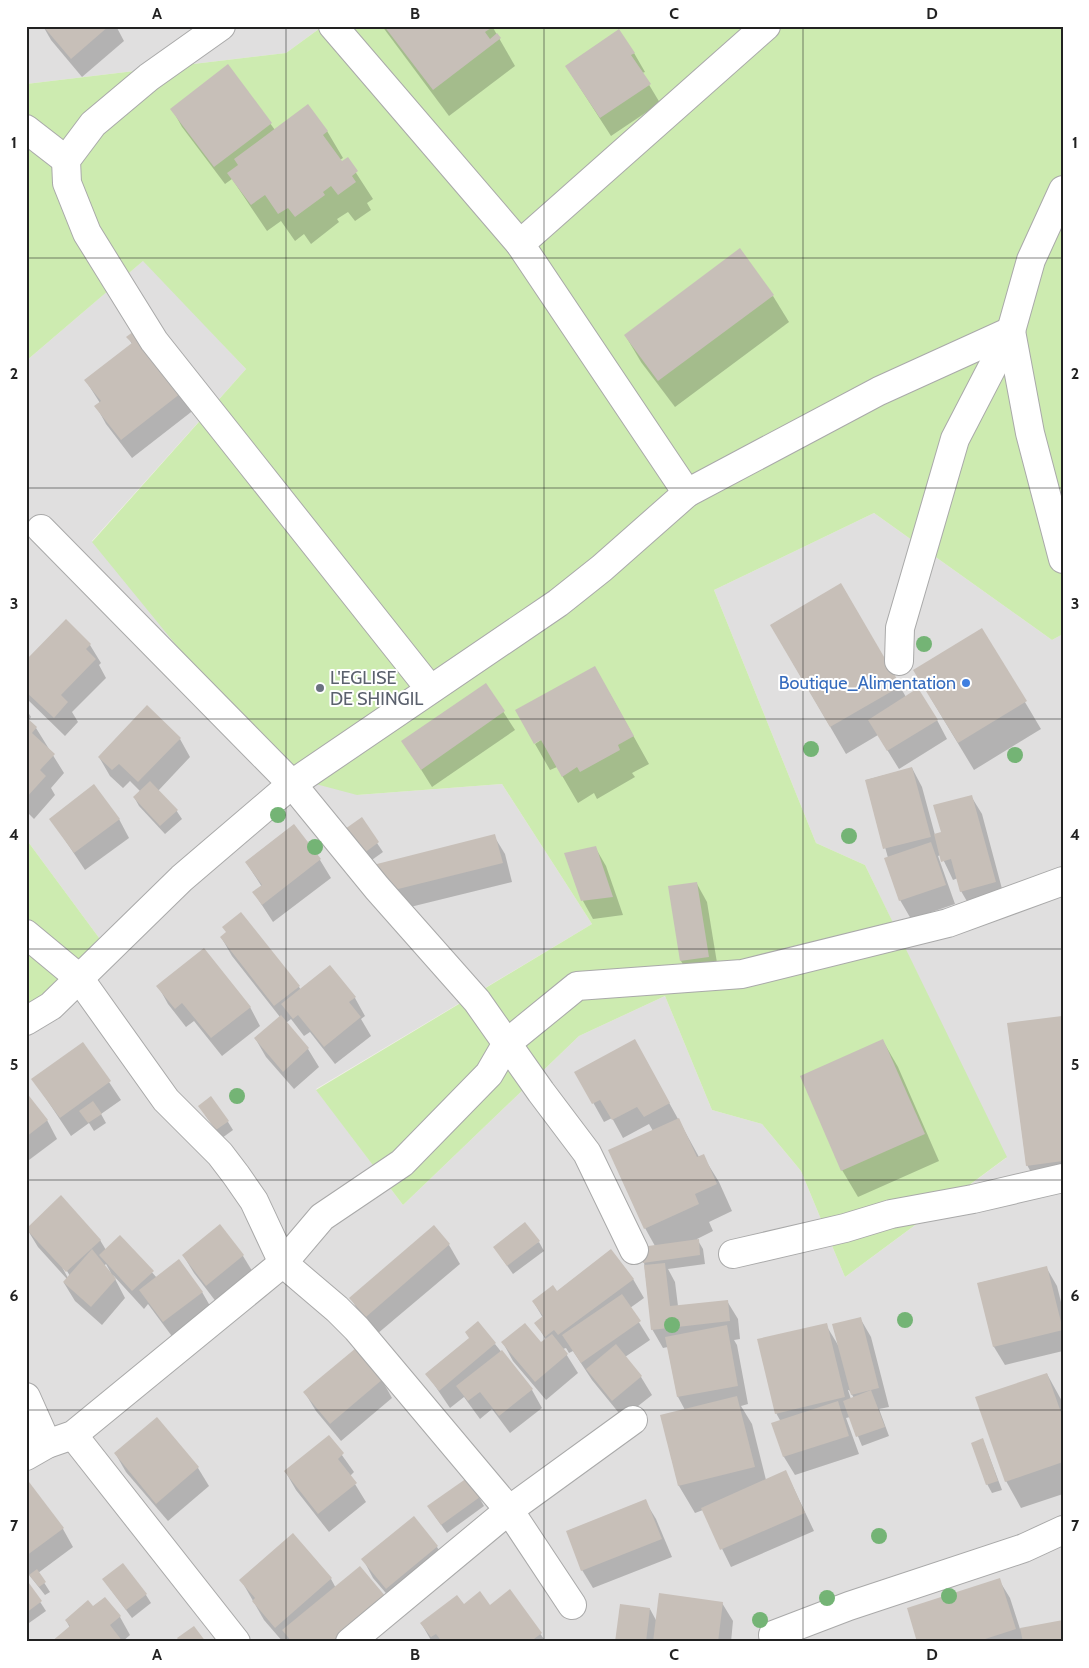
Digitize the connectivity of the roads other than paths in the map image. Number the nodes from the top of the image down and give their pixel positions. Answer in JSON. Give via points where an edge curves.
{"nodes":[{"id":1,"x":221,"y":26,"type":"edge"},
{"id":2,"x":333,"y":26,"type":"edge"},
{"id":3,"x":766,"y":26,"type":"edge"},
{"id":4,"x":26,"y":129,"type":"edge"},
{"id":5,"x":66,"y":160,"type":"junction"},
{"id":6,"x":1063,"y":190,"type":"edge"},
{"id":7,"x":520,"y":244,"type":"junction"},
{"id":8,"x":1011,"y":331,"type":"junction"},
{"id":9,"x":686,"y":493,"type":"junction"},
{"id":10,"x":41,"y":529,"type":"dead end"},
{"id":11,"x":1063,"y":559,"type":"edge"},
{"id":12,"x":899,"y":661,"type":"dead end"},
{"id":13,"x":430,"y":689,"type":"junction"},
{"id":14,"x":292,"y":784,"type":"junction"},
{"id":15,"x":1063,"y":881,"type":"edge"},
{"id":16,"x":26,"y":934,"type":"edge"},
{"id":17,"x":79,"y":978,"type":"junction"},
{"id":18,"x":26,"y":1021,"type":"edge"},
{"id":19,"x":507,"y":1043,"type":"junction"},
{"id":20,"x":1063,"y":1178,"type":"edge"},
{"id":21,"x":634,"y":1250,"type":"dead end"},
{"id":22,"x":733,"y":1254,"type":"dead end"},
{"id":23,"x":283,"y":1263,"type":"junction"},
{"id":24,"x":26,"y":1397,"type":"edge"},
{"id":25,"x":633,"y":1420,"type":"dead end"},
{"id":26,"x":73,"y":1435,"type":"junction"},
{"id":27,"x":37,"y":1450,"type":"edge"},
{"id":28,"x":509,"y":1510,"type":"junction"},
{"id":29,"x":1063,"y":1530,"type":"edge"},
{"id":30,"x":572,"y":1605,"type":"dead end"},
{"id":31,"x":773,"y":1635,"type":"dead end"},
{"id":32,"x":236,"y":1642,"type":"edge"},
{"id":33,"x":350,"y":1642,"type":"edge"}],
"edges":[{"from":1,"to":5,"type":"street","via":[[149,77],[93,124]]},
{"from":2,"to":7,"type":"street"},
{"from":3,"to":7,"type":"street"},
{"from":4,"to":5,"type":"street"},
{"from":5,"to":13,"type":"street","via":[[67,183],[87,233],[154,341]]},
{"from":6,"to":8,"type":"street","via":[[1031,260]]},
{"from":7,"to":9,"type":"street"},
{"from":8,"to":9,"type":"street","via":[[879,391]]},
{"from":8,"to":11,"type":"street","via":[[1030,433]]},
{"from":8,"to":12,"type":"street","via":[[956,439],[900,628]]},
{"from":9,"to":13,"type":"street","via":[[602,568],[558,602]]},
{"from":10,"to":14,"type":"street"},
{"from":13,"to":14,"type":"street"},
{"from":14,"to":17,"type":"street","via":[[182,878]]},
{"from":14,"to":19,"type":"street","via":[[377,888],[477,1001]]},
{"from":15,"to":19,"type":"street","via":[[948,923],[742,974],[577,986]]},
{"from":16,"to":17,"type":"street"},
{"from":17,"to":18,"type":"street","via":[[51,1006]]},
{"from":17,"to":23,"type":"street","via":[[166,1100],[220,1154],[236,1175],[254,1201]]},
{"from":19,"to":21,"type":"street","via":[[587,1153]]},
{"from":19,"to":23,"type":"street","via":[[489,1074],[402,1163],[322,1217]]},
{"from":20,"to":22,"type":"street","via":[[891,1214],[846,1228]]},
{"from":23,"to":26,"type":"street"},
{"from":23,"to":28,"type":"street","via":[[356,1329]]},
{"from":24,"to":27,"type":"street"},
{"from":25,"to":28,"type":"street"},
{"from":26,"to":27,"type":"street"},
{"from":26,"to":32,"type":"street"},
{"from":28,"to":30,"type":"street"},
{"from":28,"to":33,"type":"street"},
{"from":29,"to":31,"type":"street","via":[[1024,1548],[849,1606]]}]}
